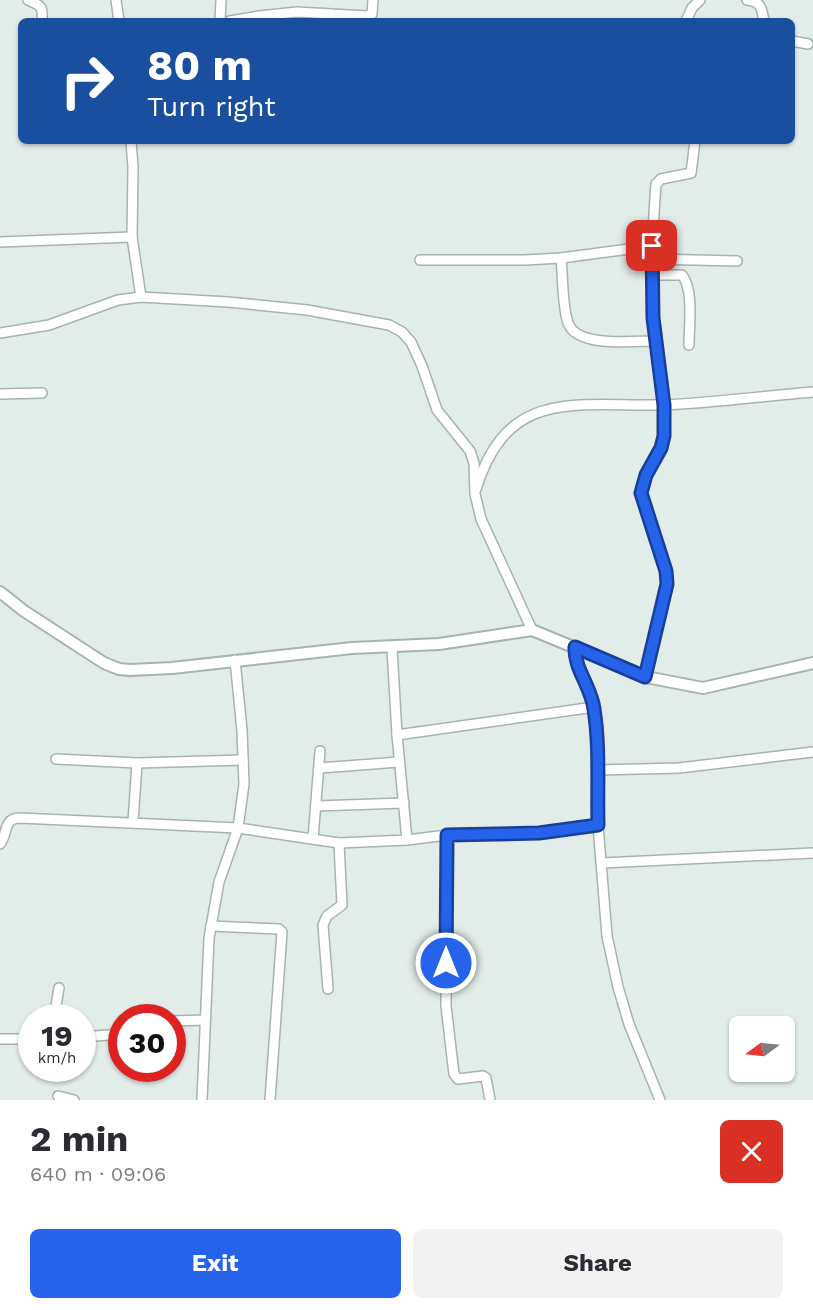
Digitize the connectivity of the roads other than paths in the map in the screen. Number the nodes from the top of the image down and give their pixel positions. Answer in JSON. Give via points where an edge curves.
{"nodes":[{"id":1,"x":27,"y":0,"type":"edge"},
{"id":2,"x":116,"y":0,"type":"edge"},
{"id":3,"x":221,"y":0,"type":"edge"},
{"id":4,"x":373,"y":0,"type":"edge"},
{"id":5,"x":700,"y":0,"type":"edge"},
{"id":6,"x":747,"y":0,"type":"edge"},
{"id":7,"x":42,"y":18,"type":"edge"},
{"id":8,"x":119,"y":18,"type":"edge"},
{"id":9,"x":220,"y":18,"type":"edge"},
{"id":10,"x":247,"y":18,"type":"edge"},
{"id":11,"x":687,"y":18,"type":"edge"},
{"id":12,"x":763,"y":18,"type":"edge"},
{"id":13,"x":795,"y":42,"type":"edge"},
{"id":14,"x":808,"y":44,"type":"dead end"},
{"id":15,"x":130,"y":144,"type":"edge"},
{"id":16,"x":695,"y":144,"type":"edge"},
{"id":17,"x":132,"y":237,"type":"junction"},
{"id":18,"x":0,"y":242,"type":"edge"},
{"id":19,"x":652,"y":246,"type":"junction"},
{"id":20,"x":561,"y":258,"type":"junction"},
{"id":21,"x":652,"y":259,"type":"junction"},
{"id":22,"x":420,"y":260,"type":"dead end"},
{"id":23,"x":737,"y":261,"type":"dead end"},
{"id":24,"x":652,"y":275,"type":"junction"},
{"id":25,"x":141,"y":297,"type":"junction"},
{"id":26,"x":0,"y":333,"type":"edge"},
{"id":27,"x":655,"y":341,"type":"junction"},
{"id":28,"x":689,"y":345,"type":"dead end"},
{"id":29,"x":813,"y":392,"type":"edge"},
{"id":30,"x":42,"y":393,"type":"dead end"},
{"id":31,"x":0,"y":394,"type":"edge"},
{"id":32,"x":664,"y":405,"type":"junction"},
{"id":33,"x":475,"y":494,"type":"junction"},
{"id":34,"x":0,"y":592,"type":"edge"},
{"id":35,"x":532,"y":630,"type":"junction"},
{"id":36,"x":575,"y":647,"type":"junction"},
{"id":37,"x":392,"y":648,"type":"junction"},
{"id":38,"x":235,"y":660,"type":"junction"},
{"id":39,"x":813,"y":663,"type":"edge"},
{"id":40,"x":645,"y":677,"type":"junction"},
{"id":41,"x":594,"y":707,"type":"junction"},
{"id":42,"x":397,"y":735,"type":"junction"},
{"id":43,"x":320,"y":751,"type":"dead end"},
{"id":44,"x":813,"y":752,"type":"edge"},
{"id":45,"x":56,"y":759,"type":"dead end"},
{"id":46,"x":243,"y":760,"type":"junction"},
{"id":47,"x":399,"y":762,"type":"junction"},
{"id":48,"x":137,"y":763,"type":"junction"},
{"id":49,"x":320,"y":768,"type":"junction"},
{"id":50,"x":598,"y":770,"type":"junction"},
{"id":51,"x":404,"y":803,"type":"junction"},
{"id":52,"x":316,"y":806,"type":"junction"},
{"id":53,"x":133,"y":822,"type":"junction"},
{"id":54,"x":598,"y":825,"type":"junction"},
{"id":55,"x":238,"y":828,"type":"junction"},
{"id":56,"x":447,"y":835,"type":"junction"},
{"id":57,"x":313,"y":839,"type":"junction"},
{"id":58,"x":407,"y":840,"type":"junction"},
{"id":59,"x":339,"y":843,"type":"junction"},
{"id":60,"x":0,"y":844,"type":"edge"},
{"id":61,"x":813,"y":853,"type":"edge"},
{"id":62,"x":602,"y":863,"type":"junction"},
{"id":63,"x":211,"y":926,"type":"junction"},
{"id":64,"x":59,"y":988,"type":"dead end"},
{"id":65,"x":328,"y":989,"type":"dead end"},
{"id":66,"x":56,"y":1004,"type":"edge"},
{"id":67,"x":205,"y":1020,"type":"junction"},
{"id":68,"x":186,"y":1021,"type":"edge"},
{"id":69,"x":18,"y":1039,"type":"edge"},
{"id":70,"x":0,"y":1040,"type":"edge"},
{"id":71,"x":58,"y":1096,"type":"dead end"},
{"id":72,"x":74,"y":1100,"type":"edge"},
{"id":73,"x":202,"y":1100,"type":"edge"},
{"id":74,"x":270,"y":1100,"type":"edge"},
{"id":75,"x":490,"y":1100,"type":"edge"},
{"id":76,"x":660,"y":1100,"type":"edge"}],
"edges":[{"from":1,"to":7,"type":"street","via":[[41,7]]},
{"from":2,"to":8,"type":"street"},
{"from":3,"to":9,"type":"street"},
{"from":4,"to":10,"type":"street","via":[[372,14],[367,16],[297,12]]},
{"from":5,"to":11,"type":"street"},
{"from":6,"to":12,"type":"street","via":[[761,6]]},
{"from":13,"to":14,"type":"street"},
{"from":15,"to":17,"type":"street"},
{"from":16,"to":19,"type":"street","via":[[691,173],[661,179],[656,184]]},
{"from":17,"to":18,"type":"street"},
{"from":17,"to":25,"type":"street"},
{"from":19,"to":20,"type":"street"},
{"from":19,"to":21,"type":"street"},
{"from":20,"to":22,"type":"street"},
{"from":20,"to":27,"type":"street","via":[[566,313],[572,331],[592,340]]},
{"from":21,"to":23,"type":"street"},
{"from":21,"to":24,"type":"street"},
{"from":24,"to":27,"type":"street"},
{"from":24,"to":28,"type":"street","via":[[684,277],[688,287]]},
{"from":25,"to":26,"type":"street","via":[[118,300],[49,325]]},
{"from":25,"to":33,"type":"street","via":[[307,310],[389,325],[402,332],[418,355],[437,410],[470,451]]},
{"from":27,"to":32,"type":"street"},
{"from":29,"to":32,"type":"street"},
{"from":30,"to":31,"type":"street"},
{"from":32,"to":33,"type":"street","via":[[566,405],[525,418],[493,450]]},
{"from":32,"to":40,"type":"street","via":[[664,436],[641,488],[667,578]]},
{"from":33,"to":35,"type":"street","via":[[481,519]]},
{"from":34,"to":38,"type":"street","via":[[104,663],[119,669],[172,668]]},
{"from":35,"to":36,"type":"street"},
{"from":35,"to":37,"type":"street"},
{"from":36,"to":40,"type":"street"},
{"from":36,"to":41,"type":"street","via":[[577,664]]},
{"from":37,"to":38,"type":"street","via":[[352,648]]},
{"from":37,"to":42,"type":"street"},
{"from":38,"to":46,"type":"street"},
{"from":39,"to":40,"type":"street","via":[[703,688]]},
{"from":41,"to":42,"type":"street"},
{"from":41,"to":50,"type":"street"},
{"from":42,"to":47,"type":"street"},
{"from":43,"to":49,"type":"street"},
{"from":44,"to":50,"type":"street","via":[[680,768]]},
{"from":45,"to":48,"type":"street"},
{"from":46,"to":48,"type":"street"},
{"from":46,"to":55,"type":"street"},
{"from":47,"to":49,"type":"street"},
{"from":47,"to":51,"type":"street"},
{"from":48,"to":53,"type":"street"},
{"from":49,"to":52,"type":"street"},
{"from":50,"to":54,"type":"street"},
{"from":51,"to":52,"type":"street"},
{"from":51,"to":58,"type":"street"},
{"from":52,"to":57,"type":"street"},
{"from":53,"to":55,"type":"street"},
{"from":53,"to":60,"type":"street","via":[[14,818],[7,824]]},
{"from":54,"to":56,"type":"street","via":[[539,833]]},
{"from":54,"to":62,"type":"street"},
{"from":55,"to":57,"type":"street"},
{"from":55,"to":63,"type":"street","via":[[219,882]]},
{"from":56,"to":58,"type":"street"},
{"from":56,"to":75,"type":"street","via":[[446,1006],[454,1074],[458,1079],[486,1078]]},
{"from":57,"to":59,"type":"street"},
{"from":58,"to":59,"type":"street"},
{"from":59,"to":65,"type":"street","via":[[342,905],[327,916],[323,925]]},
{"from":61,"to":62,"type":"street"},
{"from":62,"to":76,"type":"street","via":[[607,936],[618,987]]},
{"from":63,"to":67,"type":"street"},
{"from":63,"to":74,"type":"street","via":[[282,932]]},
{"from":64,"to":66,"type":"street"},
{"from":67,"to":68,"type":"street"},
{"from":67,"to":73,"type":"street"},
{"from":69,"to":70,"type":"street"},
{"from":71,"to":72,"type":"street"}]}
